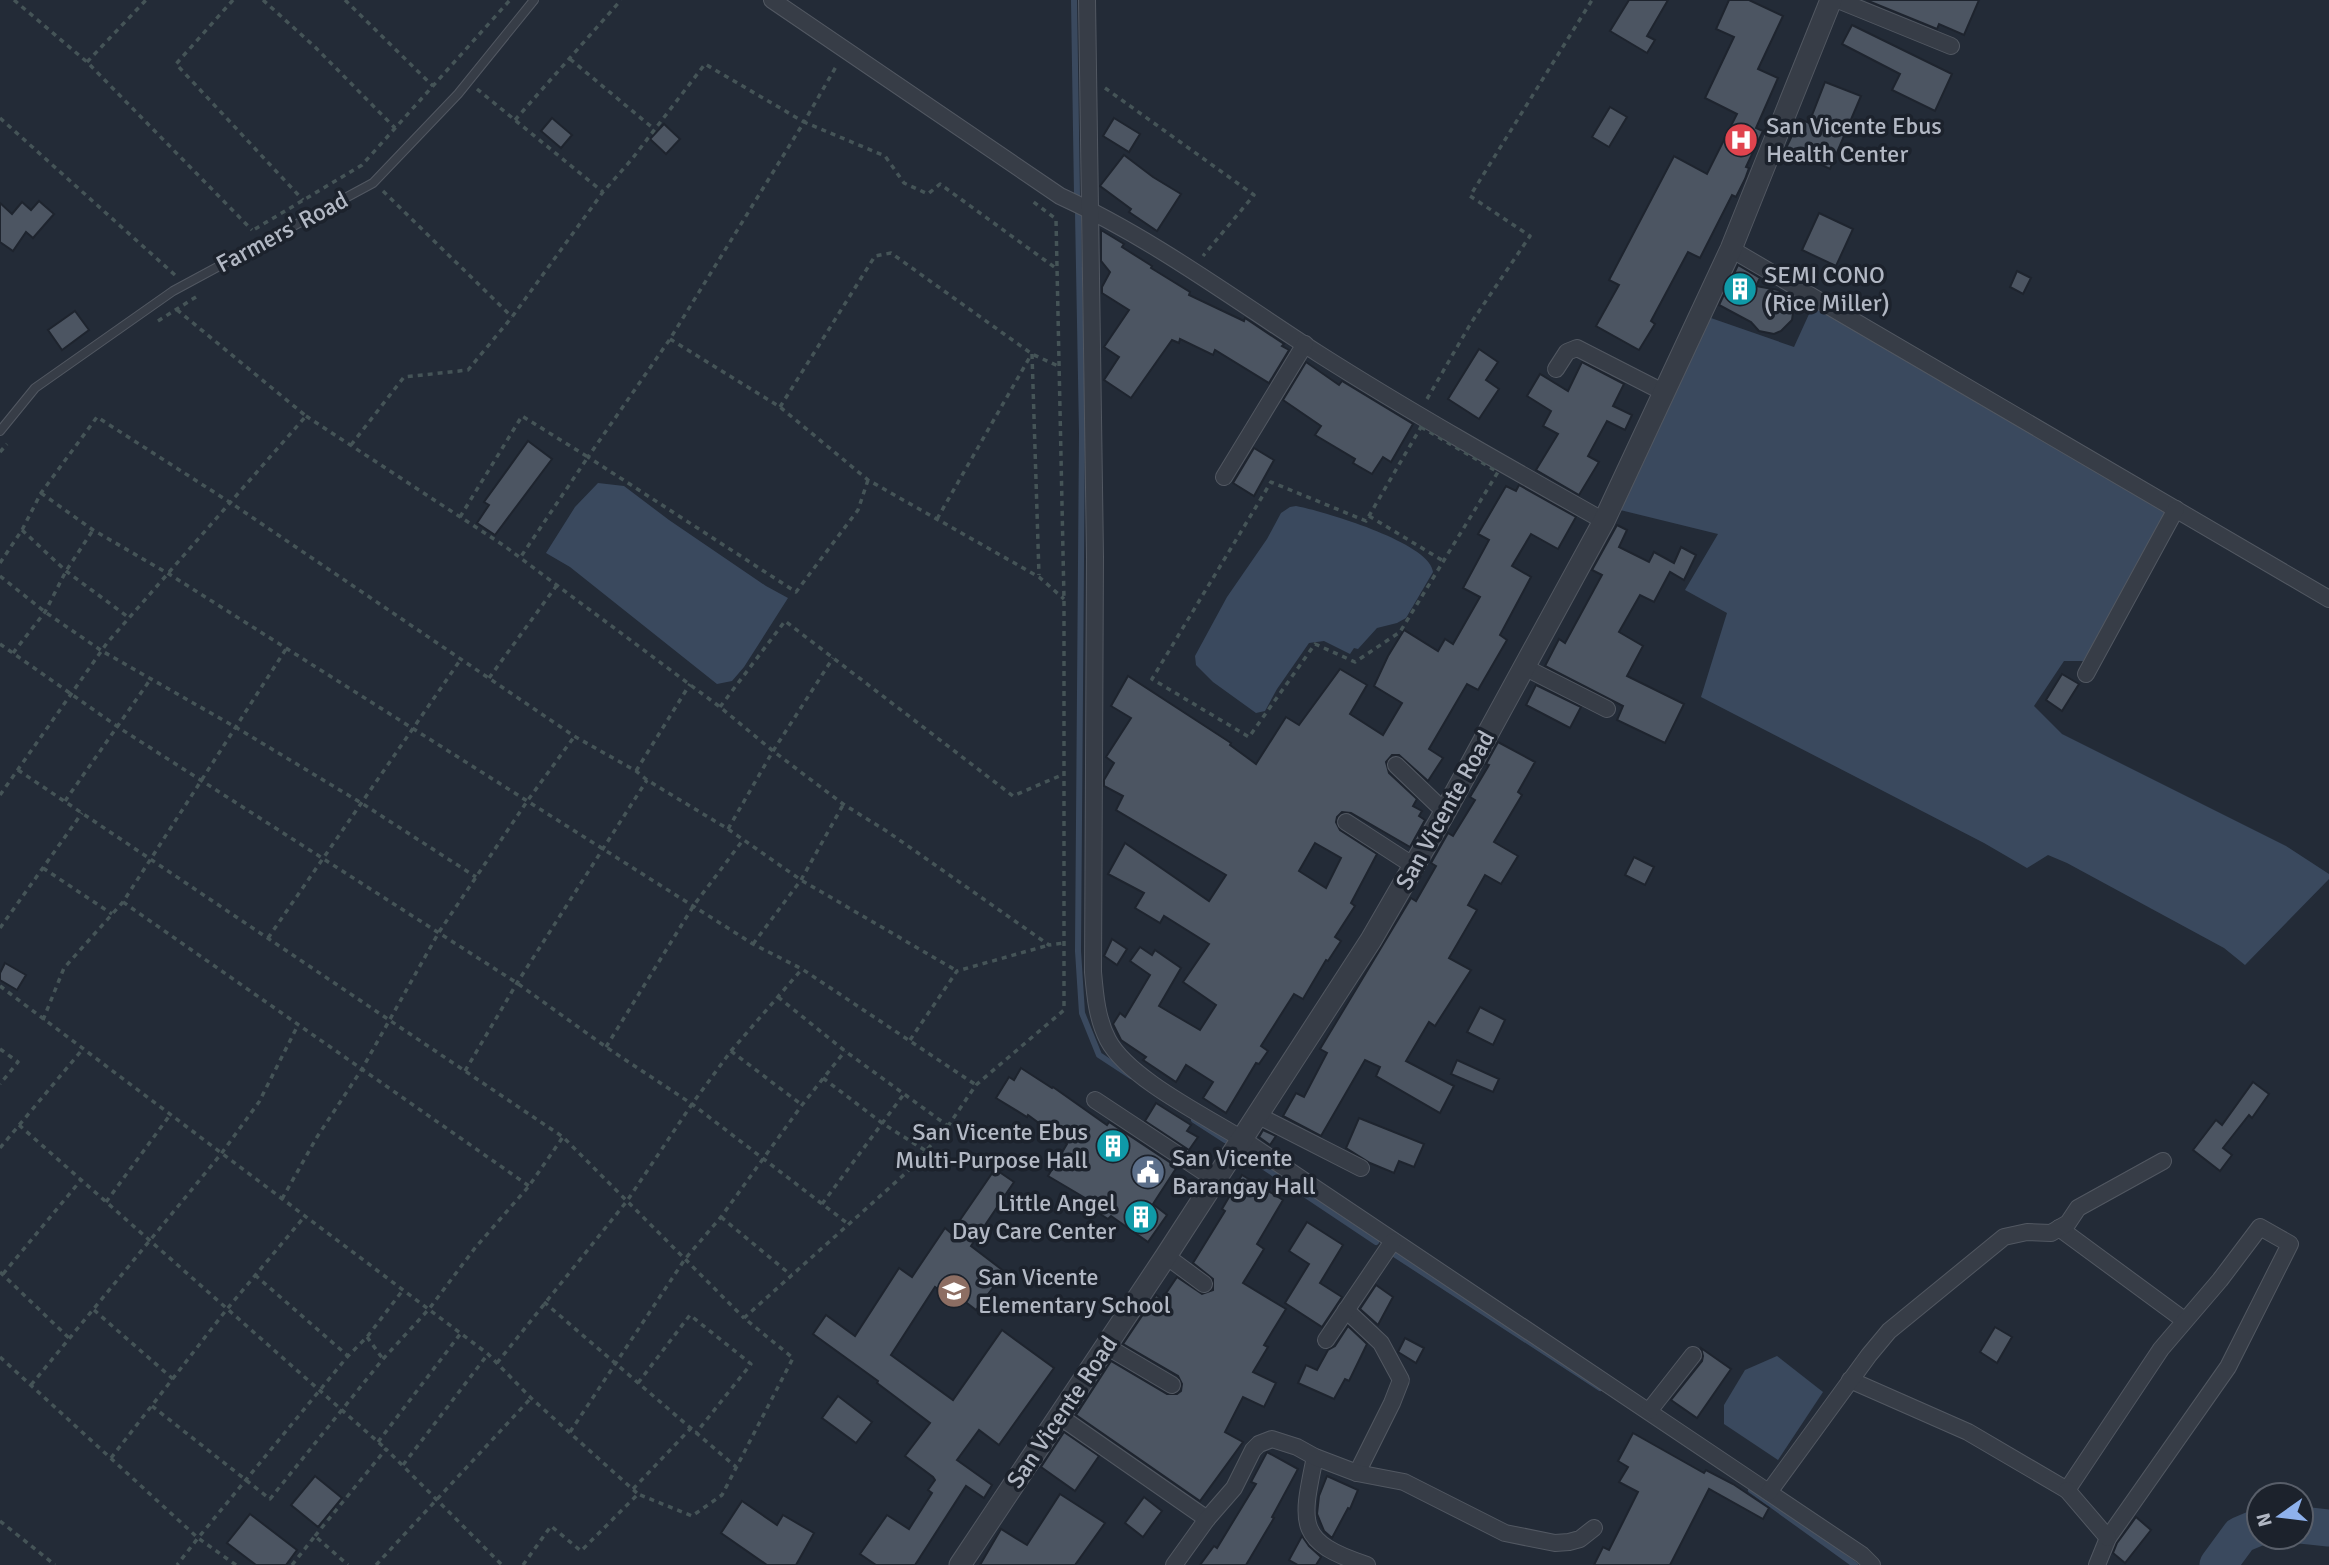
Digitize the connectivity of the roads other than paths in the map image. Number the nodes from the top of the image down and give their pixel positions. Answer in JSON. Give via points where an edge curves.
{"nodes":[{"id":1,"x":534,"y":0,"type":"edge"},
{"id":2,"x":772,"y":0,"type":"edge"},
{"id":3,"x":1087,"y":0,"type":"edge"},
{"id":4,"x":1830,"y":0,"type":"edge"},
{"id":5,"x":1838,"y":0,"type":"edge"},
{"id":6,"x":1951,"y":46,"type":"dead end"},
{"id":7,"x":1091,"y":210,"type":"junction"},
{"id":8,"x":1731,"y":249,"type":"junction"},
{"id":9,"x":1305,"y":344,"type":"junction"},
{"id":10,"x":1556,"y":369,"type":"dead end"},
{"id":11,"x":1663,"y":392,"type":"junction"},
{"id":12,"x":0,"y":431,"type":"edge"},
{"id":13,"x":1224,"y":477,"type":"dead end"},
{"id":14,"x":2176,"y":509,"type":"junction"},
{"id":15,"x":1604,"y":521,"type":"junction"},
{"id":16,"x":2329,"y":599,"type":"edge"},
{"id":17,"x":1524,"y":667,"type":"junction"},
{"id":18,"x":2086,"y":674,"type":"dead end"},
{"id":19,"x":1607,"y":709,"type":"dead end"},
{"id":20,"x":1396,"y":765,"type":"dead end"},
{"id":21,"x":1445,"y":811,"type":"junction"},
{"id":22,"x":1346,"y":822,"type":"dead end"},
{"id":23,"x":1414,"y":866,"type":"junction"},
{"id":24,"x":1095,"y":1100,"type":"dead end"},
{"id":25,"x":1257,"y":1115,"type":"junction"},
{"id":26,"x":1242,"y":1139,"type":"junction"},
{"id":27,"x":2163,"y":1161,"type":"dead end"},
{"id":28,"x":1361,"y":1168,"type":"dead end"},
{"id":29,"x":1216,"y":1180,"type":"junction"},
{"id":30,"x":2059,"y":1228,"type":"junction"},
{"id":31,"x":1394,"y":1241,"type":"junction"},
{"id":32,"x":1166,"y":1256,"type":"junction"},
{"id":33,"x":1205,"y":1284,"type":"dead end"},
{"id":34,"x":1346,"y":1310,"type":"junction"},
{"id":35,"x":2184,"y":1320,"type":"junction"},
{"id":36,"x":1326,"y":1340,"type":"dead end"},
{"id":37,"x":1106,"y":1346,"type":"junction"},
{"id":38,"x":1693,"y":1355,"type":"dead end"},
{"id":39,"x":1850,"y":1380,"type":"junction"},
{"id":40,"x":1172,"y":1385,"type":"dead end"},
{"id":41,"x":1648,"y":1411,"type":"junction"},
{"id":42,"x":1059,"y":1416,"type":"junction"},
{"id":43,"x":1315,"y":1457,"type":"junction"},
{"id":44,"x":1357,"y":1473,"type":"junction"},
{"id":45,"x":2067,"y":1490,"type":"junction"},
{"id":46,"x":1769,"y":1492,"type":"junction"},
{"id":47,"x":1207,"y":1519,"type":"junction"},
{"id":48,"x":1594,"y":1528,"type":"dead end"},
{"id":49,"x":2108,"y":1538,"type":"junction"},
{"id":50,"x":960,"y":1565,"type":"edge"},
{"id":51,"x":1174,"y":1565,"type":"edge"},
{"id":52,"x":1367,"y":1565,"type":"edge"},
{"id":53,"x":1872,"y":1565,"type":"edge"},
{"id":54,"x":2097,"y":1565,"type":"edge"}],
"edges":[{"from":1,"to":12,"type":"lane","name":"Farmers' Road","via":[[458,94],[373,184],[173,290],[35,388]]},
{"from":2,"to":7,"type":"street","via":[[1060,197]]},
{"from":3,"to":7,"type":"street"},
{"from":4,"to":8,"type":"street","name":"San Vicente Road"},
{"from":5,"to":6,"type":"street"},
{"from":7,"to":9,"type":"street"},
{"from":7,"to":26,"type":"street","via":[[1095,997],[1107,1040],[1125,1063]]},
{"from":8,"to":11,"type":"street","name":"San Vicente Road"},
{"from":8,"to":14,"type":"street"},
{"from":9,"to":13,"type":"street"},
{"from":9,"to":15,"type":"street","via":[[1396,402]]},
{"from":10,"to":11,"type":"street","via":[[1567,352],[1577,348]]},
{"from":11,"to":15,"type":"street","name":"San Vicente Road"},
{"from":14,"to":16,"type":"street"},
{"from":14,"to":18,"type":"street"},
{"from":15,"to":17,"type":"street","name":"San Vicente Road"},
{"from":17,"to":19,"type":"street"},
{"from":17,"to":21,"type":"street","name":"San Vicente Road"},
{"from":20,"to":21,"type":"street"},
{"from":21,"to":23,"type":"street","name":"San Vicente Road"},
{"from":22,"to":23,"type":"street"},
{"from":23,"to":25,"type":"street","name":"San Vicente Road"},
{"from":24,"to":29,"type":"street"},
{"from":25,"to":26,"type":"street","name":"San Vicente Road"},
{"from":25,"to":28,"type":"street"},
{"from":26,"to":29,"type":"street","name":"San Vicente Road"},
{"from":26,"to":31,"type":"street"},
{"from":27,"to":30,"type":"street","via":[[2078,1208]]},
{"from":29,"to":32,"type":"street","name":"San Vicente Road"},
{"from":30,"to":35,"type":"street"},
{"from":30,"to":39,"type":"street","via":[[2051,1233],[2004,1237],[1889,1331]]},
{"from":31,"to":34,"type":"street"},
{"from":31,"to":41,"type":"street"},
{"from":32,"to":33,"type":"street"},
{"from":32,"to":37,"type":"street","name":"San Vicente Road"},
{"from":34,"to":36,"type":"street"},
{"from":34,"to":44,"type":"street","via":[[1381,1343],[1401,1380]]},
{"from":35,"to":45,"type":"street"},
{"from":35,"to":49,"type":"street","via":[[2260,1227],[2290,1244],[2228,1367]]},
{"from":37,"to":40,"type":"street"},
{"from":37,"to":42,"type":"street","name":"San Vicente Road"},
{"from":38,"to":41,"type":"street"},
{"from":39,"to":45,"type":"street","via":[[1968,1432]]},
{"from":39,"to":46,"type":"street"},
{"from":41,"to":46,"type":"street"},
{"from":42,"to":47,"type":"street"},
{"from":42,"to":50,"type":"street","name":"San Vicente Road"},
{"from":43,"to":44,"type":"street"},
{"from":43,"to":47,"type":"street","via":[[1279,1440],[1259,1444],[1234,1488]]},
{"from":43,"to":52,"type":"street","via":[[1305,1503],[1307,1526],[1325,1547]]},
{"from":44,"to":48,"type":"street","via":[[1404,1482],[1505,1534],[1555,1543],[1580,1539]]},
{"from":45,"to":49,"type":"street"},
{"from":46,"to":53,"type":"street"},
{"from":47,"to":51,"type":"street"},
{"from":49,"to":54,"type":"street"}]}
